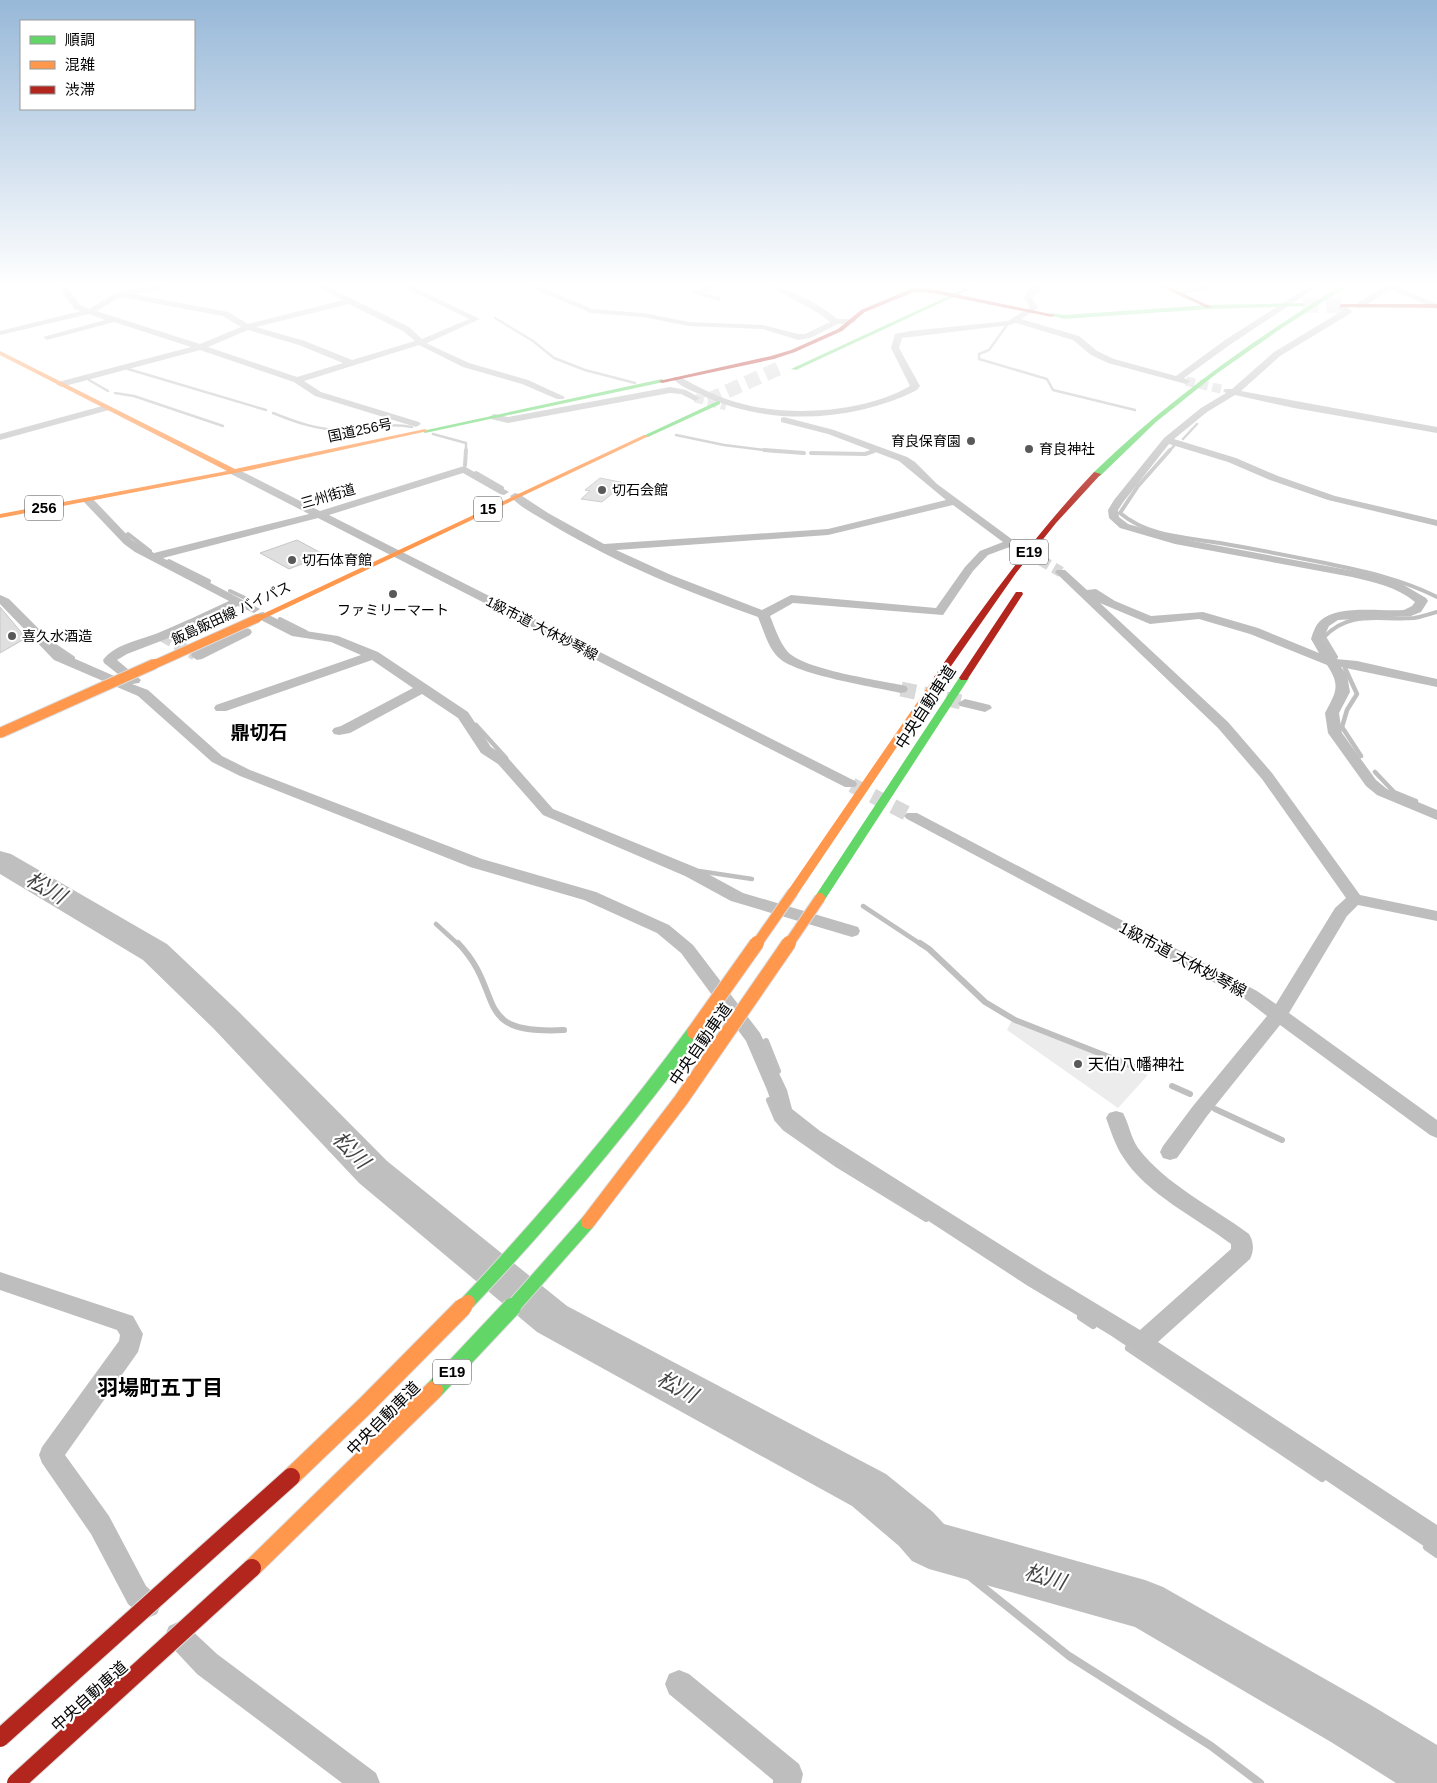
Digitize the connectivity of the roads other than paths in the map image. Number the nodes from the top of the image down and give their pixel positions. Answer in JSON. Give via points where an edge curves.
{"nodes":[{"id":1,"x":34,"y":370,"type":"edge"},
{"id":2,"x":113,"y":370,"type":"edge"},
{"id":3,"x":272,"y":370,"type":"edge"},
{"id":4,"x":331,"y":370,"type":"edge"},
{"id":5,"x":484,"y":370,"type":"edge"},
{"id":6,"x":715,"y":370,"type":"edge"},
{"id":7,"x":907,"y":370,"type":"edge"},
{"id":8,"x":1147,"y":370,"type":"edge"},
{"id":9,"x":1194,"y":370,"type":"tunnel mouth"},
{"id":10,"x":1216,"y":370,"type":"edge"},
{"id":11,"x":1234,"y":370,"type":"edge"},
{"id":12,"x":1259,"y":370,"type":"edge"},
{"id":13,"x":677,"y":379,"type":"junction"},
{"id":14,"x":297,"y":380,"type":"junction"},
{"id":15,"x":61,"y":384,"type":"junction"},
{"id":16,"x":1221,"y":389,"type":"tunnel mouth"},
{"id":17,"x":1234,"y":392,"type":"junction"},
{"id":18,"x":560,"y":397,"type":"dead end"},
{"id":19,"x":695,"y":398,"type":"tunnel mouth"},
{"id":20,"x":718,"y":403,"type":"joint"},
{"id":21,"x":106,"y":408,"type":"junction"},
{"id":22,"x":494,"y":417,"type":"junction"},
{"id":23,"x":416,"y":424,"type":"dead end"},
{"id":24,"x":1437,"y":430,"type":"edge"},
{"id":25,"x":1,"y":437,"type":"dead end"},
{"id":26,"x":1152,"y":438,"type":"dead end"},
{"id":27,"x":1167,"y":440,"type":"junction"},
{"id":28,"x":233,"y":472,"type":"junction"},
{"id":29,"x":510,"y":494,"type":"junction"},
{"id":30,"x":88,"y":500,"type":"junction"},
{"id":31,"x":954,"y":502,"type":"junction"},
{"id":32,"x":320,"y":515,"type":"junction"},
{"id":33,"x":0,"y":516,"type":"edge"},
{"id":34,"x":1437,"y":524,"type":"edge"},
{"id":35,"x":602,"y":548,"type":"junction"},
{"id":36,"x":388,"y":550,"type":"junction"},
{"id":37,"x":152,"y":557,"type":"junction"},
{"id":38,"x":1024,"y":586,"type":"dead end"},
{"id":39,"x":0,"y":599,"type":"edge"},
{"id":40,"x":239,"y":601,"type":"junction"},
{"id":41,"x":259,"y":615,"type":"junction"},
{"id":42,"x":763,"y":615,"type":"junction"},
{"id":43,"x":373,"y":655,"type":"junction"},
{"id":44,"x":197,"y":656,"type":"dead end"},
{"id":45,"x":1331,"y":662,"type":"junction"},
{"id":46,"x":1437,"y":683,"type":"edge"},
{"id":47,"x":130,"y":686,"type":"junction"},
{"id":48,"x":422,"y":688,"type":"junction"},
{"id":49,"x":901,"y":689,"type":"tunnel mouth"},
{"id":50,"x":965,"y":703,"type":"tunnel mouth"},
{"id":51,"x":222,"y":708,"type":"dead end"},
{"id":52,"x":985,"y":708,"type":"dead end"},
{"id":53,"x":0,"y":723,"type":"edge"},
{"id":54,"x":339,"y":731,"type":"dead end"},
{"id":55,"x":0,"y":733,"type":"edge"},
{"id":56,"x":850,"y":784,"type":"tunnel mouth"},
{"id":57,"x":1437,"y":815,"type":"edge"},
{"id":58,"x":912,"y":816,"type":"tunnel mouth"},
{"id":59,"x":1355,"y":898,"type":"junction"},
{"id":60,"x":1437,"y":916,"type":"edge"},
{"id":61,"x":852,"y":931,"type":"dead end"},
{"id":62,"x":1279,"y":1014,"type":"junction"},
{"id":63,"x":1116,"y":1118,"type":"dead end"},
{"id":64,"x":1437,"y":1130,"type":"edge"},
{"id":65,"x":1170,"y":1152,"type":"dead end"},
{"id":66,"x":0,"y":1281,"type":"edge"},
{"id":67,"x":1140,"y":1343,"type":"junction"},
{"id":68,"x":1437,"y":1540,"type":"edge"},
{"id":69,"x":679,"y":1684,"type":"dead end"},
{"id":70,"x":0,"y":1738,"type":"edge"},
{"id":71,"x":16,"y":1783,"type":"edge"},
{"id":72,"x":366,"y":1783,"type":"edge"},
{"id":73,"x":787,"y":1783,"type":"edge"}],
"edges":[{"from":1,"to":15,"type":"main road"},
{"from":2,"to":15,"type":"street"},
{"from":3,"to":14,"type":"street"},
{"from":4,"to":14,"type":"street"},
{"from":5,"to":18,"type":"street"},
{"from":6,"to":13,"type":"main road","name":"国道256号","number":"256"},
{"from":7,"to":13,"type":"street","via":[[914,388],[893,400],[786,415],[714,399]]},
{"from":8,"to":9,"type":"street","via":[[1181,380]]},
{"from":10,"to":70,"type":"main road","name":"中央自動車道","number":"E19","bridge":true,"via":[[1152,421],[1084,487],[1043,533],[988,605],[685,1046],[569,1192],[442,1331],[298,1469]]},
{"from":11,"to":26,"type":"main road"},
{"from":12,"to":17,"type":"street"},
{"from":13,"to":22,"type":"main road","name":"国道256号","number":"256"},
{"from":14,"to":23,"type":"street","via":[[318,394]]},
{"from":15,"to":21,"type":"main road"},
{"from":16,"to":17,"type":"street"},
{"from":17,"to":24,"type":"street"},
{"from":17,"to":27,"type":"street","via":[[1204,410]]},
{"from":19,"to":22,"type":"street","via":[[670,390],[508,420]]},
{"from":20,"to":29,"type":"main road","name":"飯島飯田線 バイパス","number":"15"},
{"from":20,"to":31,"type":"street","via":[[831,432],[902,459]]},
{"from":21,"to":25,"type":"street"},
{"from":21,"to":28,"type":"main road"},
{"from":22,"to":28,"type":"main road","name":"国道256号","number":"256"},
{"from":27,"to":34,"type":"street","via":[[1232,460],[1332,498]]},
{"from":27,"to":45,"type":"street","via":[[1113,510],[1114,518],[1124,526],[1175,541],[1352,572],[1408,590],[1422,601],[1421,606],[1410,613],[1349,614],[1324,624],[1317,639]]},
{"from":28,"to":30,"type":"main road","name":"国道256号","number":"256"},
{"from":28,"to":32,"type":"street","name":"1級市道 大休妙琴線"},
{"from":29,"to":32,"type":"street","name":"三州街道","via":[[464,469]]},
{"from":29,"to":35,"type":"street","name":"三州街道"},
{"from":29,"to":36,"type":"main road","name":"飯島飯田線 バイパス","number":"15"},
{"from":30,"to":33,"type":"main road","name":"国道256号","number":"256"},
{"from":30,"to":37,"type":"street","via":[[128,542]]},
{"from":31,"to":35,"type":"street","via":[[828,532]]},
{"from":31,"to":42,"type":"street","via":[[1011,543],[984,553],[939,612],[791,599]]},
{"from":32,"to":36,"type":"street","name":"1級市道 大休妙琴線"},
{"from":32,"to":37,"type":"street","name":"三州街道"},
{"from":35,"to":42,"type":"street","name":"三州街道"},
{"from":36,"to":41,"type":"main road","name":"飯島飯田線 バイパス","number":"15"},
{"from":36,"to":56,"type":"street","name":"1級市道 大休妙琴線"},
{"from":37,"to":40,"type":"street"},
{"from":38,"to":71,"type":"main road","name":"中央自動車道","number":"E19","bridge":true,"via":[[707,1064],[592,1217],[476,1348],[314,1510],[137,1676]]},
{"from":39,"to":47,"type":"street","via":[[58,657]]},
{"from":40,"to":41,"type":"street"},
{"from":40,"to":47,"type":"street","via":[[111,658],[109,660],[135,681]]},
{"from":41,"to":43,"type":"street","via":[[296,633],[334,639]]},
{"from":41,"to":44,"type":"street"},
{"from":41,"to":53,"type":"main road","name":"飯島飯田線 バイパス","number":"15"},
{"from":41,"to":55,"type":"main road","name":"飯島飯田線 バイパス","number":"15","bridge":true},
{"from":42,"to":49,"type":"street","via":[[781,651],[790,660]]},
{"from":43,"to":48,"type":"street"},
{"from":43,"to":51,"type":"street"},
{"from":45,"to":46,"type":"street"},
{"from":45,"to":57,"type":"street","via":[[1340,675],[1343,692],[1332,712],[1335,732],[1371,783],[1382,792]]},
{"from":45,"to":59,"type":"street","via":[[1254,631],[1199,615],[1150,620],[1110,604],[1061,572],[1224,724],[1267,776]]},
{"from":47,"to":67,"type":"street","via":[[143,693],[217,759],[245,773],[476,863],[590,896],[663,929],[688,949],[754,1038],[784,1113],[813,1136]]},
{"from":48,"to":54,"type":"street"},
{"from":48,"to":61,"type":"street","via":[[463,715],[486,750],[503,761],[548,812],[691,872],[737,897]]},
{"from":50,"to":52,"type":"street"},
{"from":58,"to":62,"type":"street","name":"1級市道 大休妙琴線","via":[[1251,995]]},
{"from":59,"to":60,"type":"street"},
{"from":59,"to":62,"type":"street","via":[[1341,912]]},
{"from":62,"to":64,"type":"street","name":"1級市道 大休妙琴線"},
{"from":62,"to":65,"type":"street"},
{"from":63,"to":67,"type":"street","via":[[1132,1155],[1162,1185],[1242,1240],[1242,1254]]},
{"from":66,"to":72,"type":"street","via":[[125,1323],[132,1334],[130,1345],[52,1454],[100,1525],[137,1595],[208,1664]]},
{"from":67,"to":68,"type":"street"},
{"from":69,"to":73,"type":"street","via":[[789,1774]]}]}
